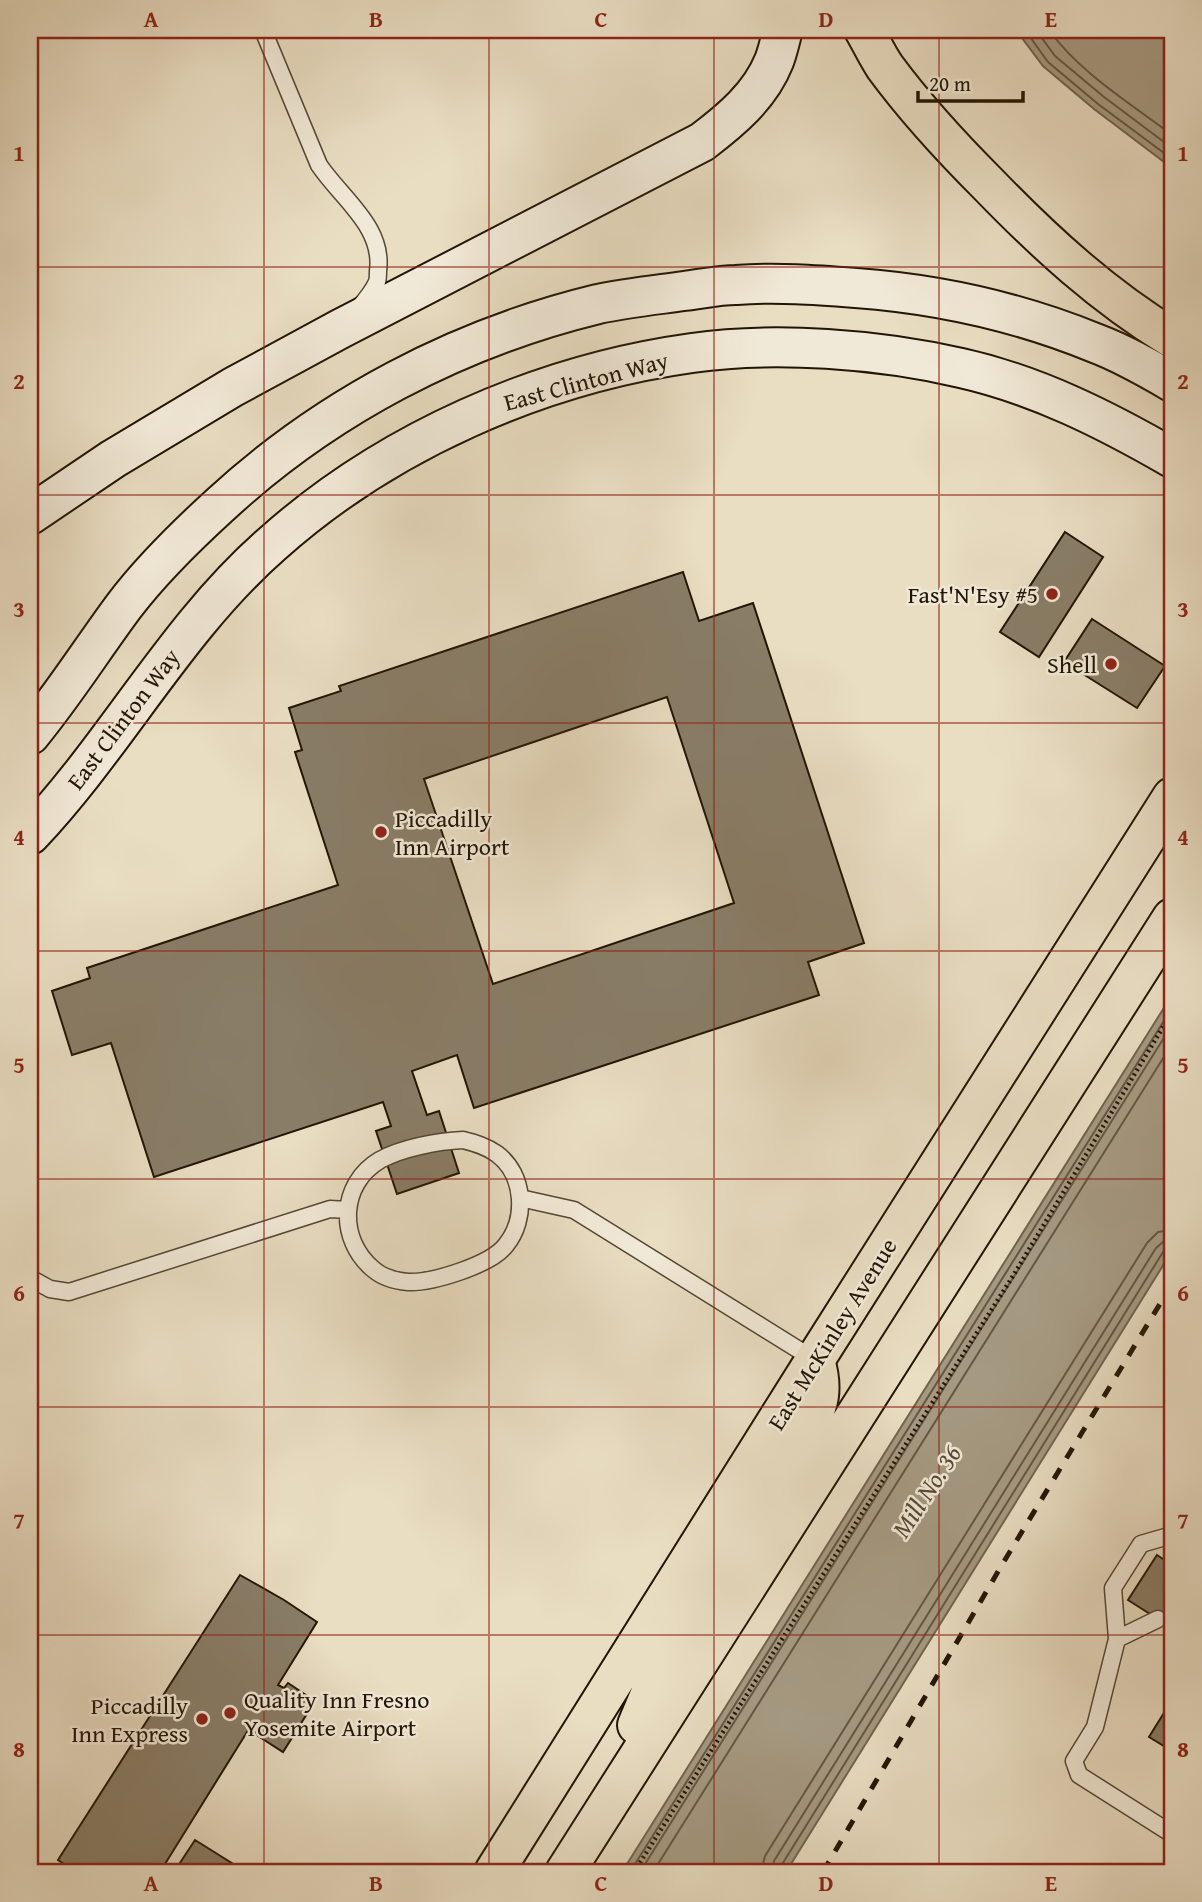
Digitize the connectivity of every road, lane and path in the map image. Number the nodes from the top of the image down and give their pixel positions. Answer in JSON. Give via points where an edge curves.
{"nodes":[{"id":1,"x":263,"y":30,"type":"edge"},
{"id":2,"x":783,"y":30,"type":"edge"},
{"id":3,"x":864,"y":30,"type":"edge"},
{"id":4,"x":340,"y":329,"type":"junction"},
{"id":5,"x":1172,"y":338,"type":"edge"},
{"id":6,"x":1172,"y":382,"type":"edge"},
{"id":7,"x":1172,"y":458,"type":"edge"},
{"id":8,"x":30,"y":515,"type":"edge"},
{"id":9,"x":30,"y":735,"type":"edge"},
{"id":10,"x":1172,"y":797,"type":"edge"},
{"id":11,"x":30,"y":835,"type":"edge"},
{"id":12,"x":1172,"y":918,"type":"edge"},
{"id":13,"x":1172,"y":1012,"type":"edge"},
{"id":14,"x":520,"y":1198,"type":"junction"},
{"id":15,"x":348,"y":1210,"type":"junction"},
{"id":16,"x":30,"y":1278,"type":"edge"},
{"id":17,"x":815,"y":1360,"type":"junction"},
{"id":18,"x":1172,"y":1535,"type":"edge"},
{"id":19,"x":1158,"y":1619,"type":"dead end"},
{"id":20,"x":1116,"y":1639,"type":"junction"},
{"id":21,"x":596,"y":1824,"type":"junction"},
{"id":22,"x":1172,"y":1835,"type":"edge"},
{"id":23,"x":494,"y":1872,"type":"edge"},
{"id":24,"x":565,"y":1872,"type":"edge"},
{"id":25,"x":634,"y":1872,"type":"edge"}],
"edges":[{"from":1,"to":4,"type":"lane","via":[[319,165],[372,232],[380,258],[377,282]]},
{"from":2,"to":4,"type":"main road","via":[[760,88],[734,117],[702,142]]},
{"from":3,"to":5,"type":"main road","via":[[884,65],[944,139],[1016,213],[1086,277]]},
{"from":4,"to":8,"type":"main road","via":[[124,452]]},
{"from":6,"to":9,"type":"main road","via":[[1097,343],[1021,317],[952,300],[880,290],[736,285],[599,304],[533,323],[468,346],[400,378],[326,420],[273,460],[156,567]]},
{"from":7,"to":11,"type":"main road","name":"East Clinton Way","via":[[1076,407],[1022,386],[963,368],[894,355],[758,348],[692,352],[564,382],[491,407],[430,436],[319,506],[272,543],[198,621],[97,756]]},
{"from":10,"to":17,"type":"main road","name":"East McKinley Avenue"},
{"from":12,"to":21,"type":"main road"},
{"from":13,"to":25,"type":"path","via":[[1013,1276]]},
{"from":14,"to":15,"type":"lane","via":[[512,1171],[499,1156],[463,1139],[380,1160],[354,1187]]},
{"from":14,"to":15,"type":"lane","via":[[516,1229],[490,1259],[410,1282],[392,1279],[361,1258],[352,1242]]},
{"from":14,"to":17,"type":"lane","via":[[574,1210]]},
{"from":15,"to":16,"type":"lane","via":[[330,1209],[69,1292],[50,1289]]},
{"from":17,"to":21,"type":"main road","via":[[819,1404],[807,1431],[663,1662]]},
{"from":17,"to":23,"type":"main road","name":"East McKinley Avenue"},
{"from":18,"to":20,"type":"lane","via":[[1141,1544],[1113,1588]]},
{"from":19,"to":20,"type":"lane"},
{"from":20,"to":22,"type":"lane","via":[[1095,1727],[1074,1761],[1079,1775]]},
{"from":21,"to":24,"type":"main road"}]}
